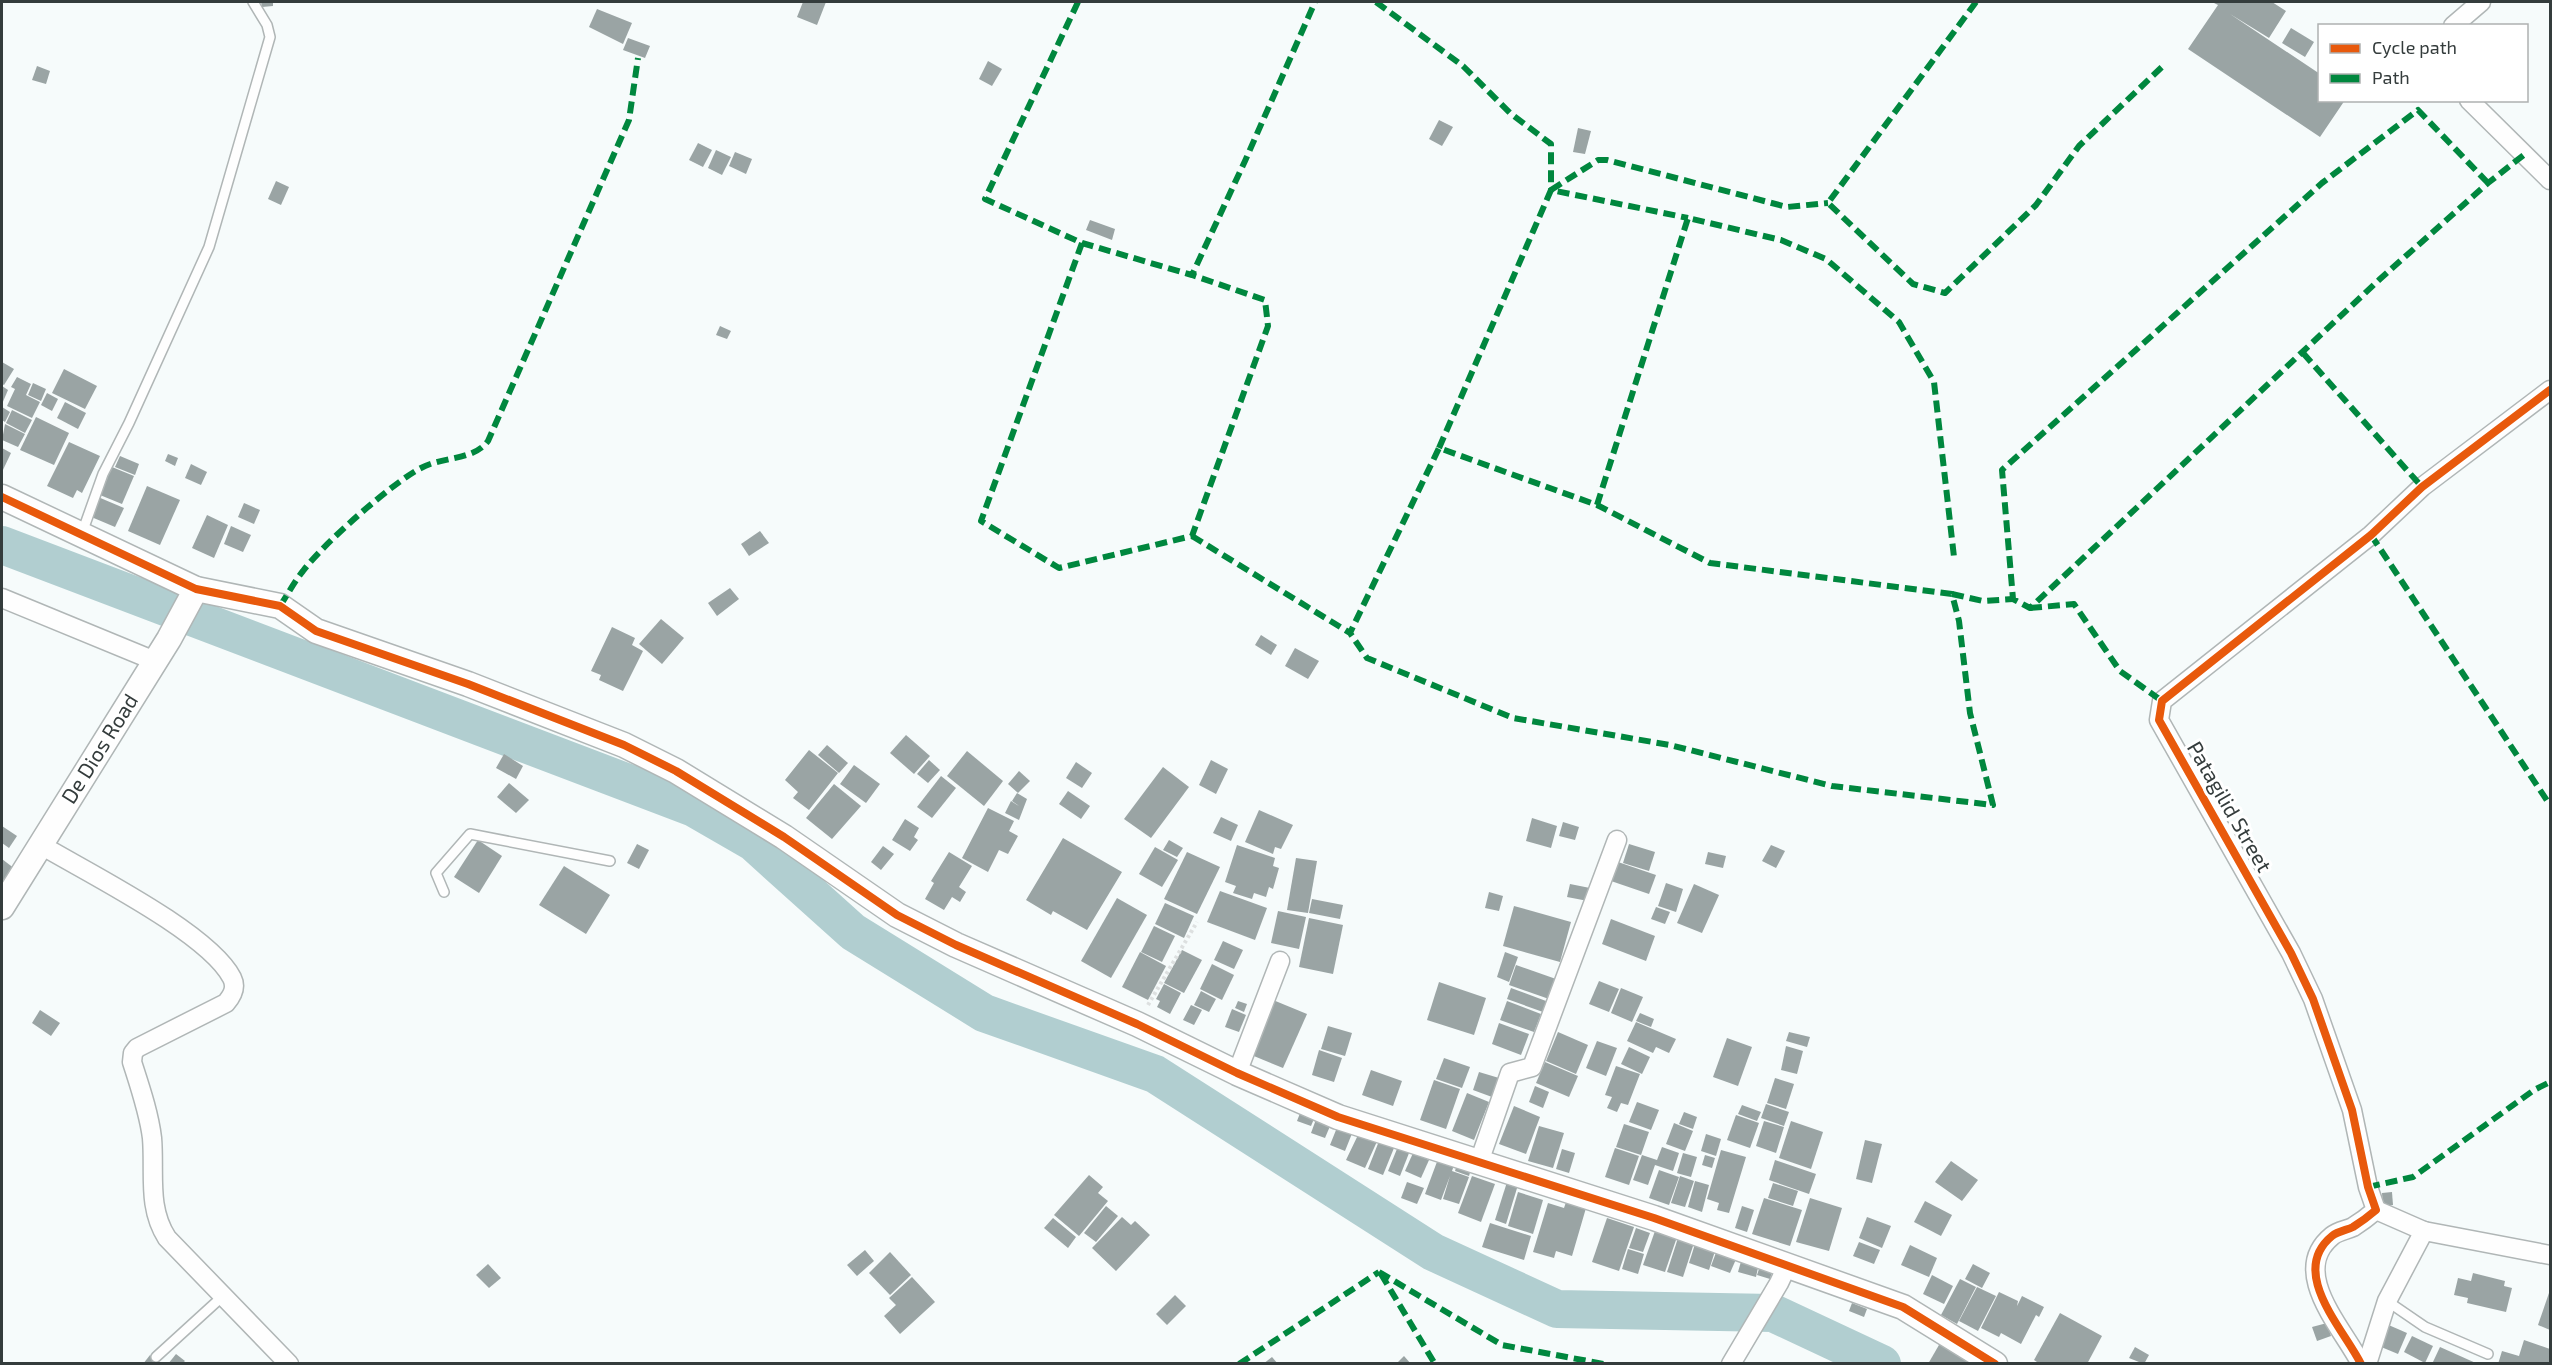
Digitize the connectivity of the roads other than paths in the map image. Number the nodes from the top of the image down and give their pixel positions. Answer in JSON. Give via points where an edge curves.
{"nodes":[{"id":1,"x":253,"y":2,"type":"edge"},
{"id":2,"x":2481,"y":2,"type":"edge"},
{"id":3,"x":2455,"y":24,"type":"edge"},
{"id":4,"x":2471,"y":102,"type":"edge"},
{"id":5,"x":2550,"y":180,"type":"edge"},
{"id":6,"x":2550,"y":390,"type":"edge"},
{"id":7,"x":2,"y":496,"type":"edge"},
{"id":8,"x":81,"y":535,"type":"junction"},
{"id":9,"x":193,"y":596,"type":"junction"},
{"id":10,"x":2,"y":598,"type":"edge"},
{"id":11,"x":155,"y":661,"type":"junction"},
{"id":12,"x":1617,"y":840,"type":"dead end"},
{"id":13,"x":41,"y":845,"type":"junction"},
{"id":14,"x":610,"y":861,"type":"dead end"},
{"id":15,"x":444,"y":892,"type":"dead end"},
{"id":16,"x":2,"y":907,"type":"edge"},
{"id":17,"x":1280,"y":961,"type":"dead end"},
{"id":18,"x":1237,"y":1073,"type":"junction"},
{"id":19,"x":1479,"y":1162,"type":"junction"},
{"id":20,"x":2376,"y":1210,"type":"junction"},
{"id":21,"x":2424,"y":1231,"type":"junction"},
{"id":22,"x":2550,"y":1255,"type":"edge"},
{"id":23,"x":1783,"y":1275,"type":"junction"},
{"id":24,"x":224,"y":1295,"type":"junction"},
{"id":25,"x":2387,"y":1301,"type":"junction"},
{"id":26,"x":2488,"y":1354,"type":"dead end"},
{"id":27,"x":156,"y":1356,"type":"dead end"},
{"id":28,"x":289,"y":1364,"type":"edge"},
{"id":29,"x":1731,"y":1364,"type":"edge"},
{"id":30,"x":1995,"y":1364,"type":"edge"},
{"id":31,"x":2361,"y":1364,"type":"edge"},
{"id":32,"x":2367,"y":1364,"type":"edge"}],
"edges":[{"from":1,"to":8,"type":"lane","via":[[270,36],[209,247],[103,474]]},
{"from":2,"to":3,"type":"street"},
{"from":4,"to":5,"type":"street"},
{"from":6,"to":20,"type":"street","name":"Patagilid Street","via":[[2422,487],[2371,535],[2162,701],[2159,720],[2313,999],[2352,1110]]},
{"from":7,"to":8,"type":"street"},
{"from":8,"to":9,"type":"street"},
{"from":9,"to":11,"type":"street","name":"De Dios Road"},
{"from":9,"to":18,"type":"street","via":[[280,606],[316,631],[468,684],[624,745],[676,771],[765,825],[897,915]]},
{"from":10,"to":11,"type":"street"},
{"from":11,"to":13,"type":"street","name":"De Dios Road"},
{"from":12,"to":19,"type":"street","via":[[1532,1067],[1510,1072]]},
{"from":13,"to":16,"type":"street","name":"De Dios Road"},
{"from":13,"to":24,"type":"street","via":[[183,930],[233,980],[234,991],[226,1003],[154,1038],[137,1048],[132,1057],[151,1135],[159,1224],[166,1238]]},
{"from":14,"to":15,"type":"lane","via":[[470,834],[436,873]]},
{"from":17,"to":18,"type":"street"},
{"from":18,"to":19,"type":"street","via":[[1338,1117]]},
{"from":19,"to":23,"type":"street","via":[[1654,1218]]},
{"from":20,"to":21,"type":"street"},
{"from":20,"to":31,"type":"street","via":[[2354,1227],[2333,1235],[2318,1251],[2320,1299]]},
{"from":21,"to":22,"type":"street"},
{"from":21,"to":25,"type":"street"},
{"from":23,"to":29,"type":"street"},
{"from":23,"to":30,"type":"street","via":[[1903,1307]]},
{"from":24,"to":27,"type":"lane"},
{"from":24,"to":28,"type":"street"},
{"from":25,"to":26,"type":"lane","via":[[2424,1328]]},
{"from":25,"to":32,"type":"street"}]}
